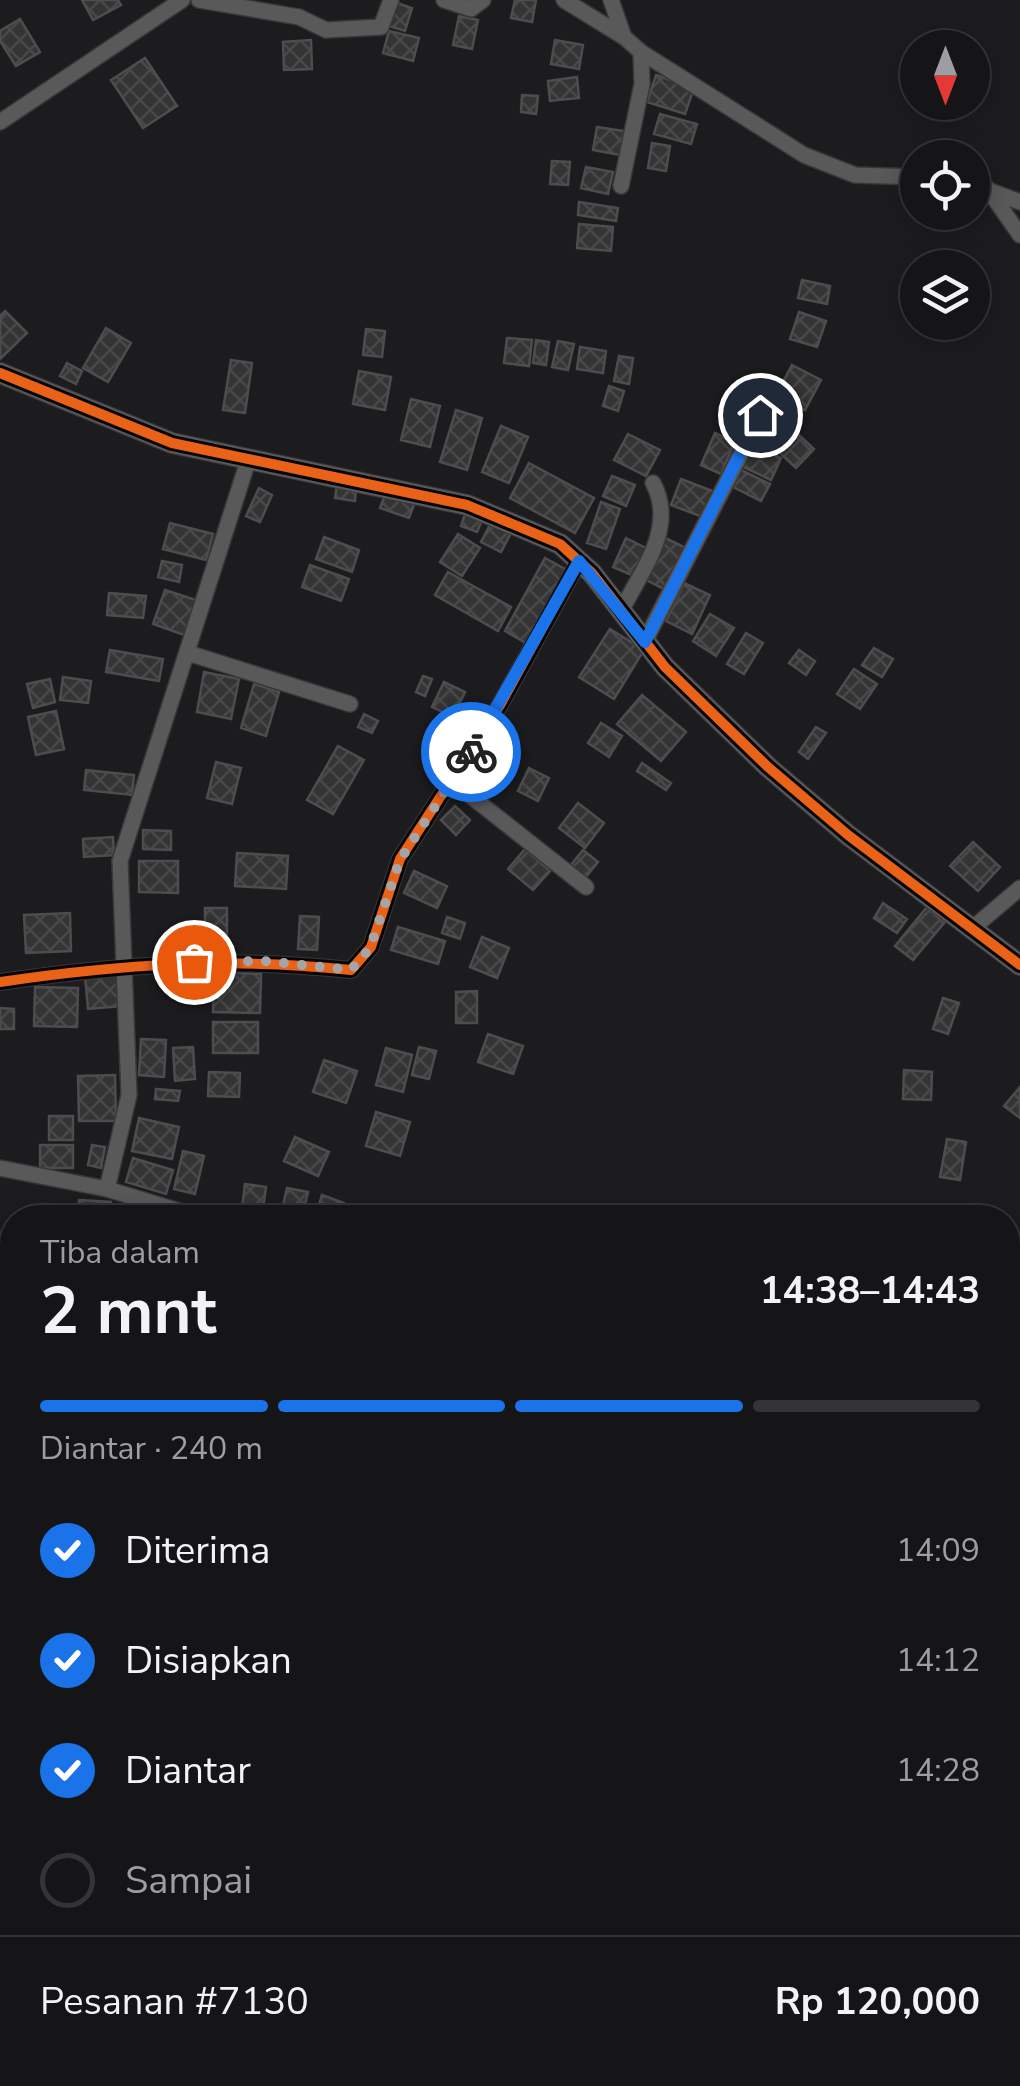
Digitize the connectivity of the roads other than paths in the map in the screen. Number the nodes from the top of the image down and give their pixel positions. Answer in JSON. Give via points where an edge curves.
{"nodes":[{"id":1,"x":182,"y":0,"type":"edge"},
{"id":2,"x":200,"y":0,"type":"edge"},
{"id":3,"x":391,"y":0,"type":"edge"},
{"id":4,"x":444,"y":0,"type":"edge"},
{"id":5,"x":484,"y":0,"type":"edge"},
{"id":6,"x":564,"y":0,"type":"edge"},
{"id":7,"x":611,"y":0,"type":"edge"},
{"id":8,"x":624,"y":37,"type":"junction"},
{"id":9,"x":641,"y":52,"type":"junction"},
{"id":10,"x":0,"y":122,"type":"edge"},
{"id":11,"x":900,"y":176,"type":"edge"},
{"id":12,"x":621,"y":186,"type":"dead end"},
{"id":13,"x":990,"y":190,"type":"edge"},
{"id":14,"x":990,"y":198,"type":"edge"},
{"id":15,"x":1020,"y":202,"type":"edge"},
{"id":16,"x":1020,"y":235,"type":"edge"},
{"id":17,"x":0,"y":373,"type":"edge"},
{"id":18,"x":760,"y":415,"type":"dead end"},
{"id":19,"x":248,"y":460,"type":"junction"},
{"id":20,"x":653,"y":483,"type":"dead end"},
{"id":21,"x":579,"y":561,"type":"junction"},
{"id":22,"x":622,"y":611,"type":"junction"},
{"id":23,"x":645,"y":642,"type":"junction"},
{"id":24,"x":188,"y":653,"type":"junction"},
{"id":25,"x":350,"y":704,"type":"dead end"},
{"id":26,"x":453,"y":782,"type":"junction"},
{"id":27,"x":586,"y":887,"type":"dead end"},
{"id":28,"x":1020,"y":888,"type":"edge"},
{"id":29,"x":974,"y":927,"type":"junction"},
{"id":30,"x":123,"y":964,"type":"junction"},
{"id":31,"x":1020,"y":965,"type":"edge"},
{"id":32,"x":0,"y":982,"type":"edge"},
{"id":33,"x":0,"y":1168,"type":"edge"},
{"id":34,"x":107,"y":1190,"type":"junction"},
{"id":35,"x":158,"y":1205,"type":"edge"}],
"edges":[{"from":1,"to":10,"type":"street"},
{"from":2,"to":3,"type":"street","via":[[341,30],[381,27]]},
{"from":4,"to":5,"type":"street","via":[[470,9]]},
{"from":6,"to":8,"type":"street"},
{"from":7,"to":8,"type":"street"},
{"from":8,"to":9,"type":"street"},
{"from":9,"to":11,"type":"street","via":[[804,155],[855,174]]},
{"from":9,"to":12,"type":"street","via":[[642,84]]},
{"from":13,"to":15,"type":"street"},
{"from":14,"to":16,"type":"street"},
{"from":17,"to":19,"type":"street","via":[[172,443]]},
{"from":18,"to":23,"type":"street"},
{"from":19,"to":21,"type":"street","via":[[467,504],[560,544]]},
{"from":19,"to":24,"type":"street"},
{"from":20,"to":22,"type":"street","via":[[663,528]]},
{"from":21,"to":22,"type":"street"},
{"from":21,"to":26,"type":"street"},
{"from":22,"to":23,"type":"street"},
{"from":23,"to":29,"type":"street","via":[[768,767],[848,836]]},
{"from":24,"to":25,"type":"street"},
{"from":24,"to":30,"type":"street","via":[[120,861]]},
{"from":26,"to":27,"type":"street"},
{"from":26,"to":30,"type":"street","via":[[400,860],[370,948],[351,970],[264,961]]},
{"from":28,"to":29,"type":"street"},
{"from":29,"to":31,"type":"street"},
{"from":30,"to":32,"type":"street"},
{"from":30,"to":34,"type":"street","via":[[129,1095]]},
{"from":33,"to":34,"type":"street"},
{"from":34,"to":35,"type":"street"}]}
